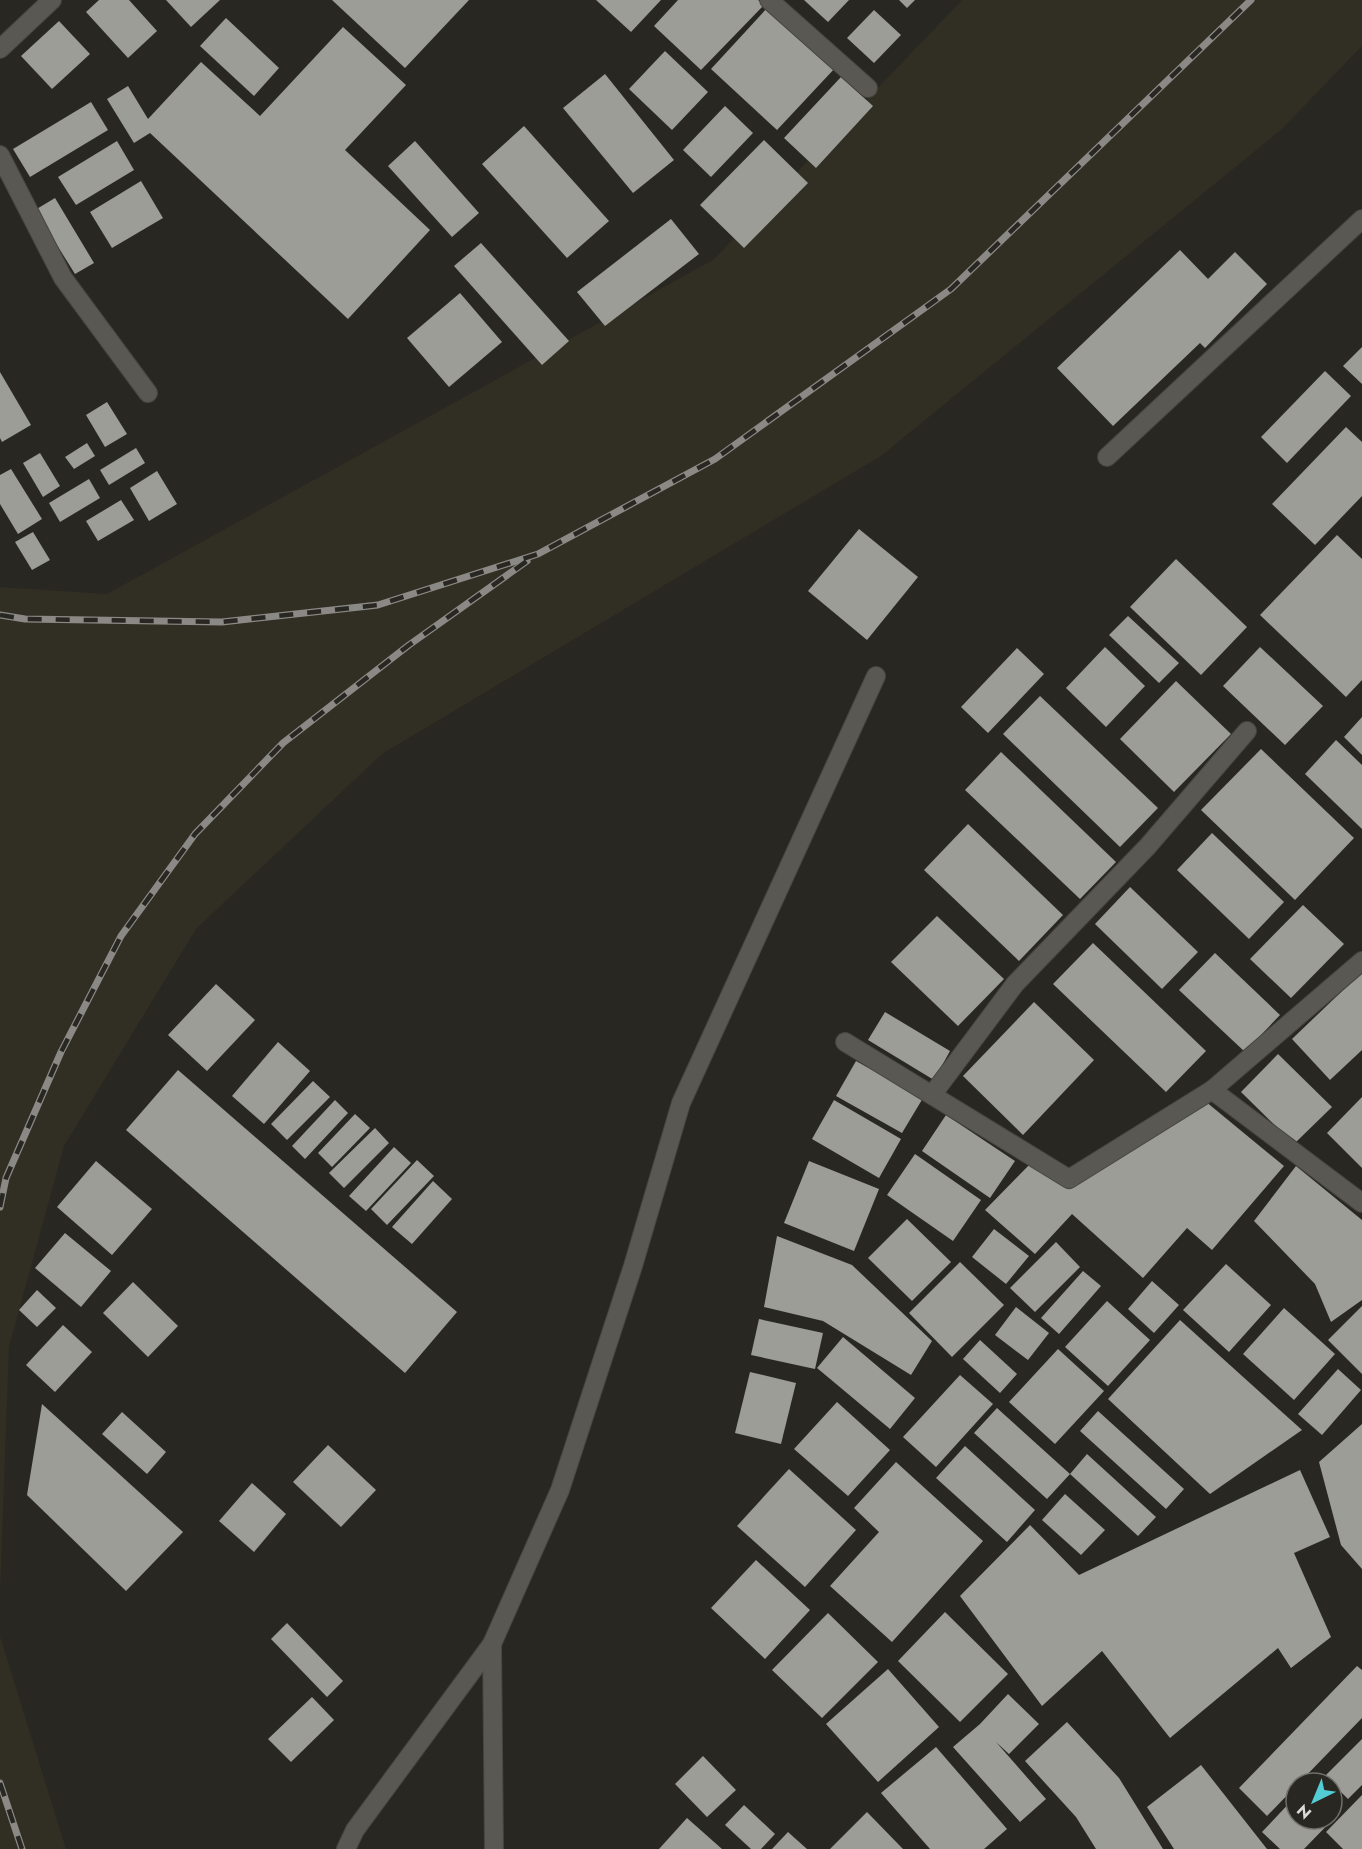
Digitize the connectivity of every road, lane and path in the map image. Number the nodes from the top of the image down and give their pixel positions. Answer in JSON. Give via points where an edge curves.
{"nodes":[{"id":1,"x":52,"y":0,"type":"edge"},
{"id":2,"x":769,"y":0,"type":"edge"},
{"id":3,"x":0,"y":49,"type":"edge"},
{"id":4,"x":868,"y":88,"type":"dead end"},
{"id":5,"x":0,"y":154,"type":"edge"},
{"id":6,"x":1362,"y":219,"type":"edge"},
{"id":7,"x":148,"y":393,"type":"dead end"},
{"id":8,"x":1107,"y":457,"type":"dead end"},
{"id":9,"x":876,"y":676,"type":"dead end"},
{"id":10,"x":1247,"y":731,"type":"dead end"},
{"id":11,"x":1362,"y":962,"type":"edge"},
{"id":12,"x":845,"y":1042,"type":"dead end"},
{"id":13,"x":1212,"y":1090,"type":"junction"},
{"id":14,"x":932,"y":1095,"type":"junction"},
{"id":15,"x":1362,"y":1203,"type":"edge"},
{"id":16,"x":492,"y":1644,"type":"junction"},
{"id":17,"x":346,"y":1849,"type":"edge"},
{"id":18,"x":494,"y":1849,"type":"edge"}],
"edges":[{"from":1,"to":3,"type":"street"},
{"from":2,"to":4,"type":"street"},
{"from":5,"to":7,"type":"street","via":[[63,278]]},
{"from":6,"to":8,"type":"street"},
{"from":9,"to":16,"type":"street","via":[[681,1103],[560,1490]]},
{"from":10,"to":14,"type":"street","via":[[1148,846],[1015,984]]},
{"from":11,"to":13,"type":"street"},
{"from":12,"to":14,"type":"street"},
{"from":13,"to":14,"type":"street","via":[[1069,1179]]},
{"from":13,"to":15,"type":"street"},
{"from":16,"to":17,"type":"street","via":[[355,1830]]},
{"from":16,"to":18,"type":"street"}]}
